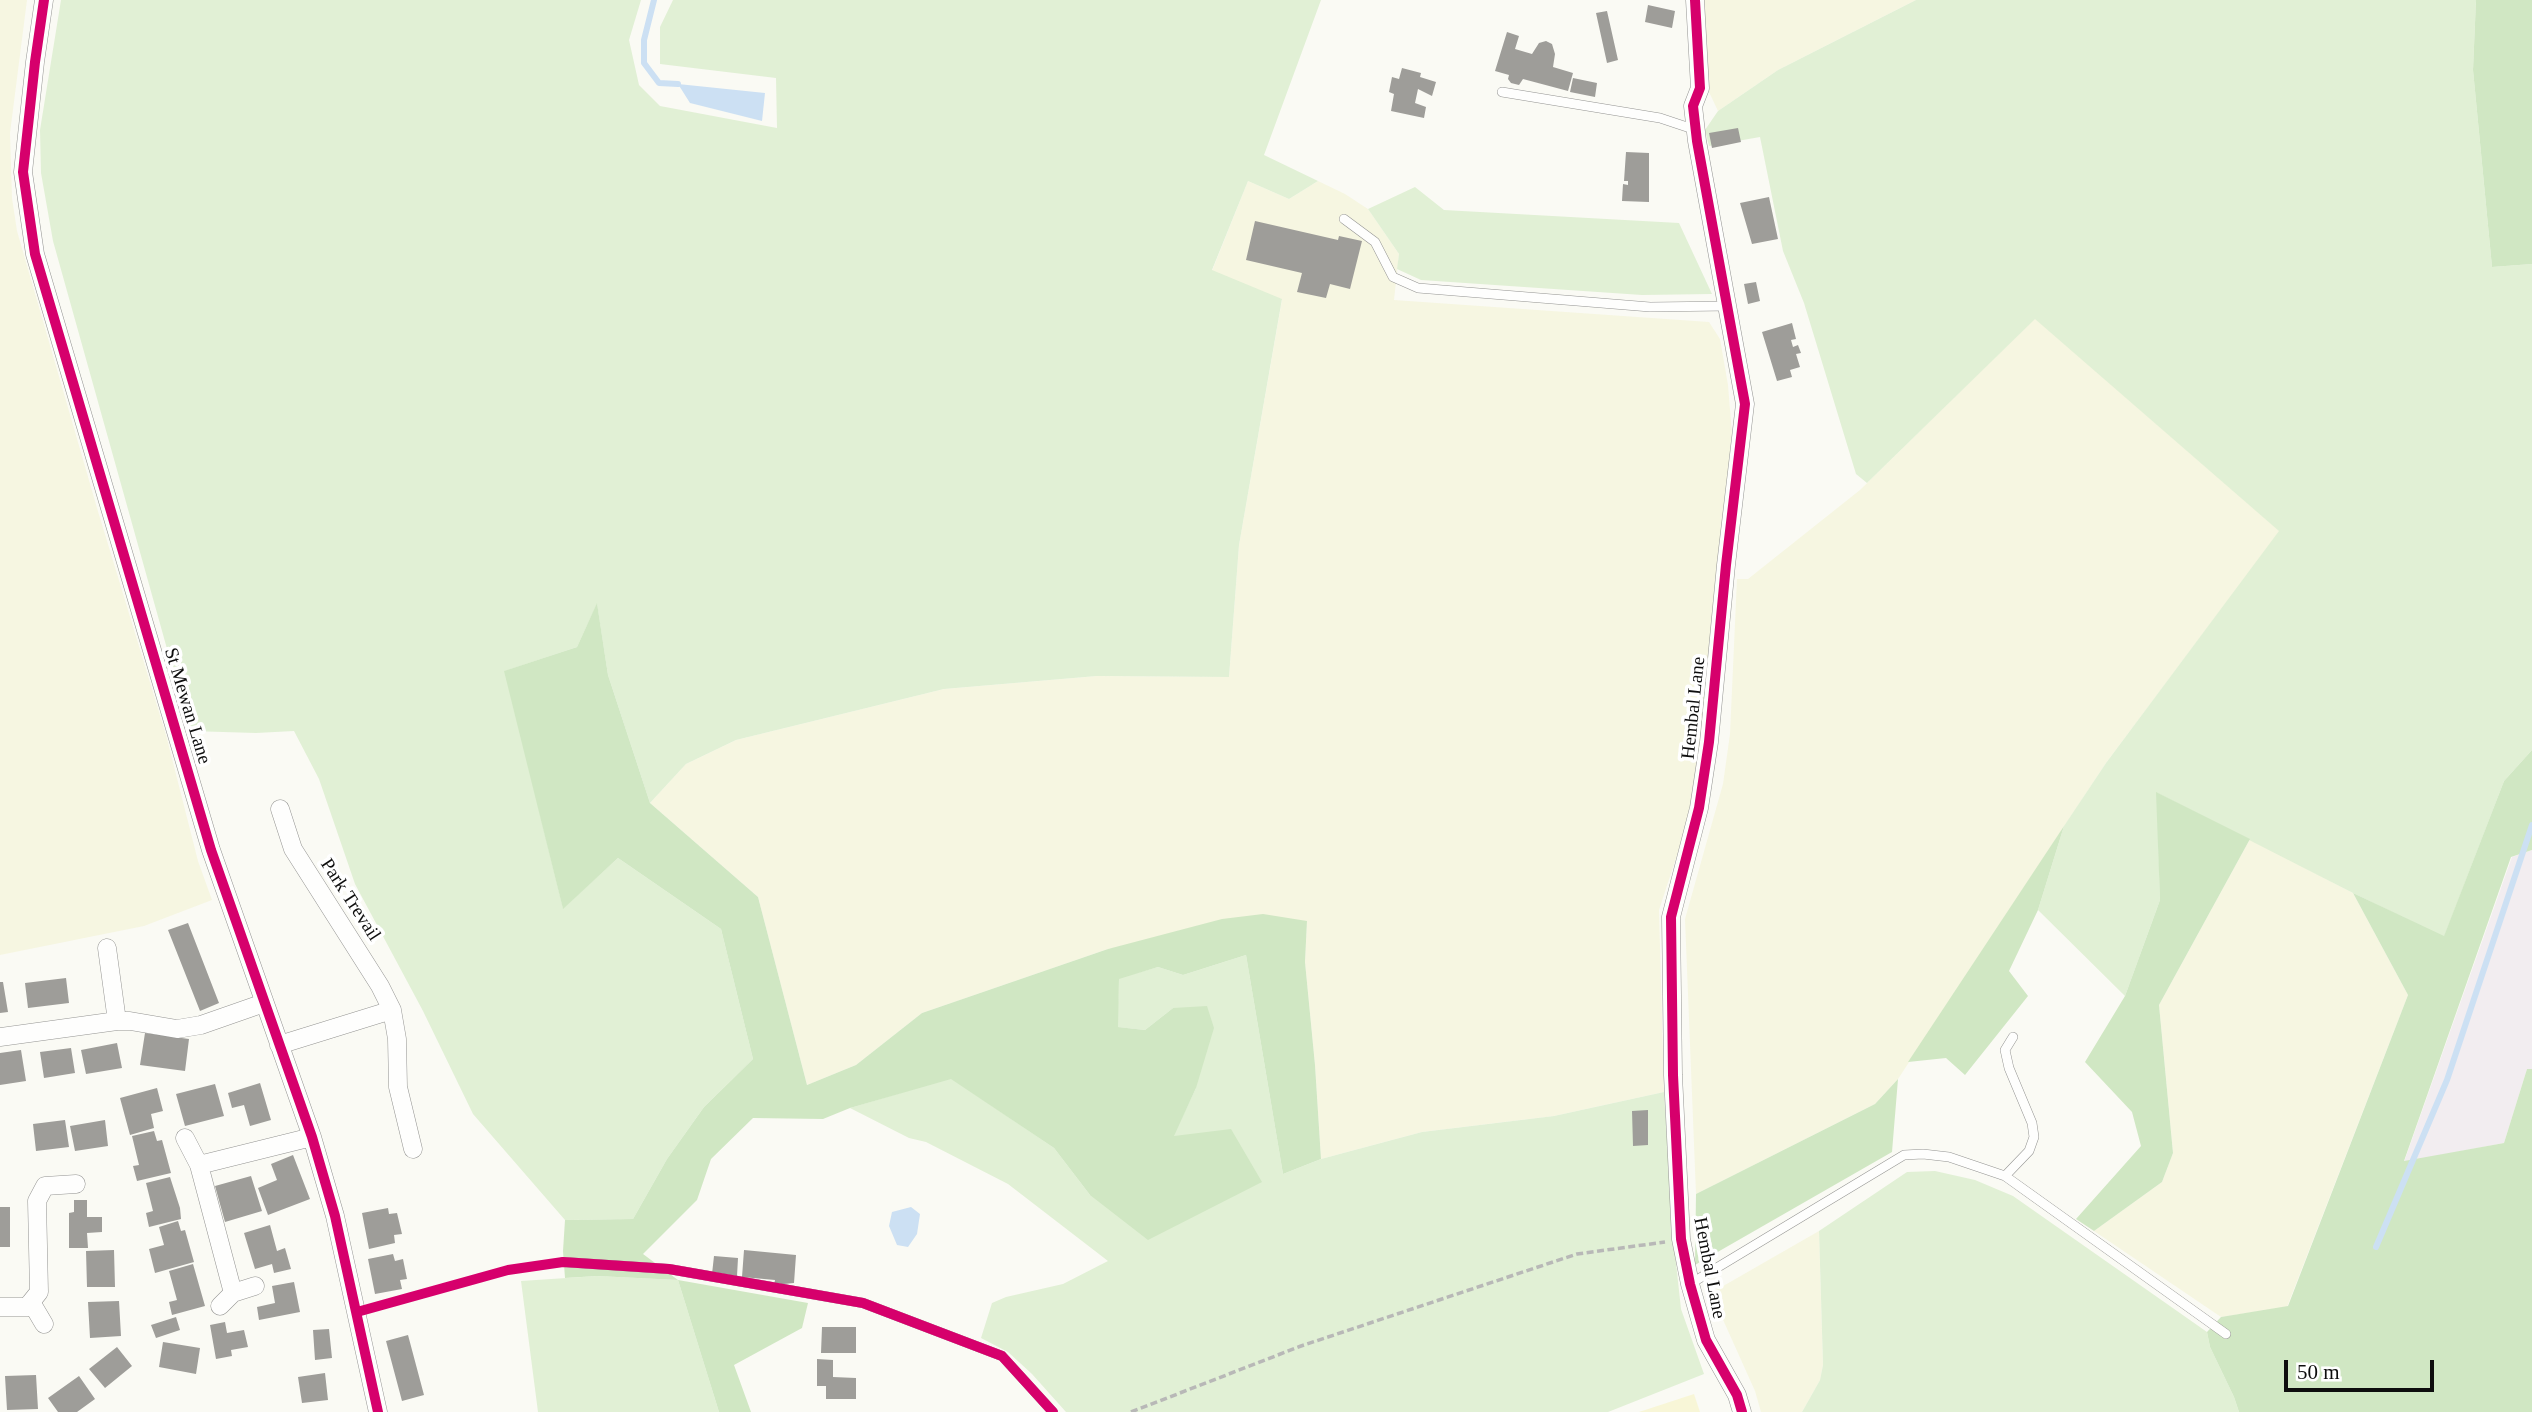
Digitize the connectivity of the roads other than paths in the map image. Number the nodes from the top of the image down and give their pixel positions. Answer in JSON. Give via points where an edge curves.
{"nodes":[{"id":1,"x":44,"y":0,"type":"edge"},
{"id":2,"x":1695,"y":0,"type":"edge"},
{"id":3,"x":1502,"y":92,"type":"dead end"},
{"id":4,"x":1696,"y":130,"type":"junction"},
{"id":5,"x":1344,"y":219,"type":"dead end"},
{"id":6,"x":1728,"y":306,"type":"junction"},
{"id":7,"x":280,"y":810,"type":"dead end"},
{"id":8,"x":107,"y":948,"type":"dead end"},
{"id":9,"x":264,"y":1003,"type":"junction"},
{"id":10,"x":392,"y":1010,"type":"junction"},
{"id":11,"x":117,"y":1021,"type":"junction"},
{"id":12,"x":0,"y":1037,"type":"edge"},
{"id":13,"x":2012,"y":1037,"type":"dead end"},
{"id":14,"x":279,"y":1045,"type":"junction"},
{"id":15,"x":312,"y":1137,"type":"junction"},
{"id":16,"x":185,"y":1138,"type":"dead end"},
{"id":17,"x":412,"y":1149,"type":"dead end"},
{"id":18,"x":199,"y":1164,"type":"junction"},
{"id":19,"x":2005,"y":1176,"type":"junction"},
{"id":20,"x":76,"y":1184,"type":"dead end"},
{"id":21,"x":563,"y":1262,"type":"road end"},
{"id":22,"x":1690,"y":1284,"type":"junction"},
{"id":23,"x":255,"y":1286,"type":"dead end"},
{"id":24,"x":233,"y":1293,"type":"junction"},
{"id":25,"x":31,"y":1302,"type":"junction"},
{"id":26,"x":220,"y":1306,"type":"dead end"},
{"id":27,"x":0,"y":1307,"type":"edge"},
{"id":28,"x":44,"y":1324,"type":"dead end"},
{"id":29,"x":2225,"y":1334,"type":"dead end"},
{"id":30,"x":378,"y":1412,"type":"edge"},
{"id":31,"x":1053,"y":1412,"type":"edge"},
{"id":32,"x":1742,"y":1412,"type":"edge"}],
"edges":[{"from":1,"to":9,"type":"street","name":"St Mewan Lane","via":[[23,172],[35,254],[211,850]]},
{"from":2,"to":4,"type":"street","name":"Hembal Lane","via":[[1700,88],[1693,106]]},
{"from":3,"to":4,"type":"lane","via":[[1660,118]]},
{"from":4,"to":6,"type":"street","name":"Hembal Lane"},
{"from":5,"to":6,"type":"lane","via":[[1374,242],[1393,277],[1418,288],[1650,307]]},
{"from":6,"to":22,"type":"street","name":"Hembal Lane","via":[[1745,404],[1709,742],[1699,808],[1671,917],[1681,1239]]},
{"from":7,"to":10,"type":"street","name":"Park Trevail","via":[[293,849]]},
{"from":8,"to":11,"type":"street"},
{"from":9,"to":11,"type":"street","via":[[177,1029]]},
{"from":9,"to":14,"type":"street","name":"St Mewan Lane"},
{"from":10,"to":14,"type":"street"},
{"from":10,"to":17,"type":"street","name":"Park Trevail","via":[[398,1087]]},
{"from":11,"to":12,"type":"street"},
{"from":13,"to":19,"type":"lane","via":[[2005,1050],[2034,1136],[2028,1151]]},
{"from":14,"to":15,"type":"street","name":"St Mewan Lane"},
{"from":15,"to":18,"type":"street"},
{"from":15,"to":30,"type":"street","name":"St Mewan Lane","via":[[335,1216]]},
{"from":16,"to":18,"type":"street"},
{"from":18,"to":24,"type":"street"},
{"from":19,"to":22,"type":"lane","via":[[1949,1157],[1904,1155]]},
{"from":19,"to":29,"type":"lane"},
{"from":20,"to":25,"type":"street","via":[[45,1186],[37,1201],[39,1292]]},
{"from":21,"to":31,"type":"lane","via":[[669,1269],[863,1303],[1002,1356]]},
{"from":22,"to":32,"type":"street","name":"Hembal Lane","via":[[1706,1340]]},
{"from":23,"to":24,"type":"street"},
{"from":24,"to":26,"type":"street"},
{"from":25,"to":27,"type":"street","via":[[27,1307]]},
{"from":25,"to":28,"type":"street"}]}
